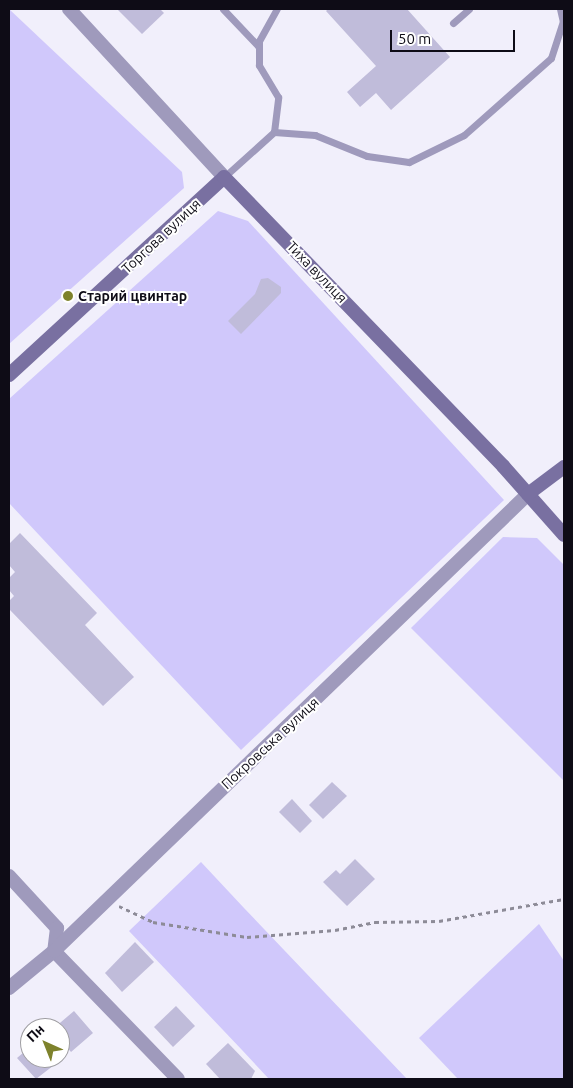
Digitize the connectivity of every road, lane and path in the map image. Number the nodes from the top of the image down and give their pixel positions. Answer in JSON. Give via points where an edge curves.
{"nodes":[{"id":1,"x":70,"y":9,"type":"edge"},
{"id":2,"x":223,"y":9,"type":"edge"},
{"id":3,"x":277,"y":9,"type":"edge"},
{"id":4,"x":469,"y":9,"type":"edge"},
{"id":5,"x":560,"y":9,"type":"edge"},
{"id":6,"x":453,"y":23,"type":"dead end"},
{"id":7,"x":259,"y":47,"type":"junction"},
{"id":8,"x":274,"y":132,"type":"junction"},
{"id":9,"x":224,"y":177,"type":"junction"},
{"id":10,"x":9,"y":375,"type":"edge"},
{"id":11,"x":564,"y":467,"type":"edge"},
{"id":12,"x":528,"y":494,"type":"junction"},
{"id":13,"x":564,"y":535,"type":"edge"},
{"id":14,"x":9,"y":876,"type":"edge"},
{"id":15,"x":108,"y":899,"type":"junction"},
{"id":16,"x":564,"y":899,"type":"edge"},
{"id":17,"x":54,"y":951,"type":"junction"},
{"id":18,"x":9,"y":988,"type":"edge"},
{"id":19,"x":178,"y":1079,"type":"edge"}],
"edges":[{"from":1,"to":9,"type":"street","name":"Тиха вулиця"},
{"from":2,"to":7,"type":"lane"},
{"from":3,"to":7,"type":"lane","via":[[258,41]]},
{"from":4,"to":6,"type":"lane"},
{"from":5,"to":8,"type":"lane","via":[[563,22],[551,58],[464,135],[409,162],[367,156],[315,135]]},
{"from":7,"to":8,"type":"lane","via":[[259,65],[278,97]]},
{"from":8,"to":9,"type":"lane"},
{"from":9,"to":10,"type":"main road","name":"Торгова вулиця"},
{"from":9,"to":12,"type":"main road","name":"Тиха вулиця"},
{"from":11,"to":12,"type":"main road"},
{"from":12,"to":13,"type":"main road","name":"Тиха вулиця"},
{"from":12,"to":15,"type":"street","name":"Покровська вулиця"},
{"from":14,"to":17,"type":"street","via":[[57,928]]},
{"from":15,"to":16,"type":"path","via":[[132,915],[152,922],[247,937],[335,930],[375,922],[440,921]]},
{"from":15,"to":17,"type":"street","name":"Покровська вулиця"},
{"from":17,"to":18,"type":"street","name":"Покровська вулиця"},
{"from":17,"to":19,"type":"street"}]}
